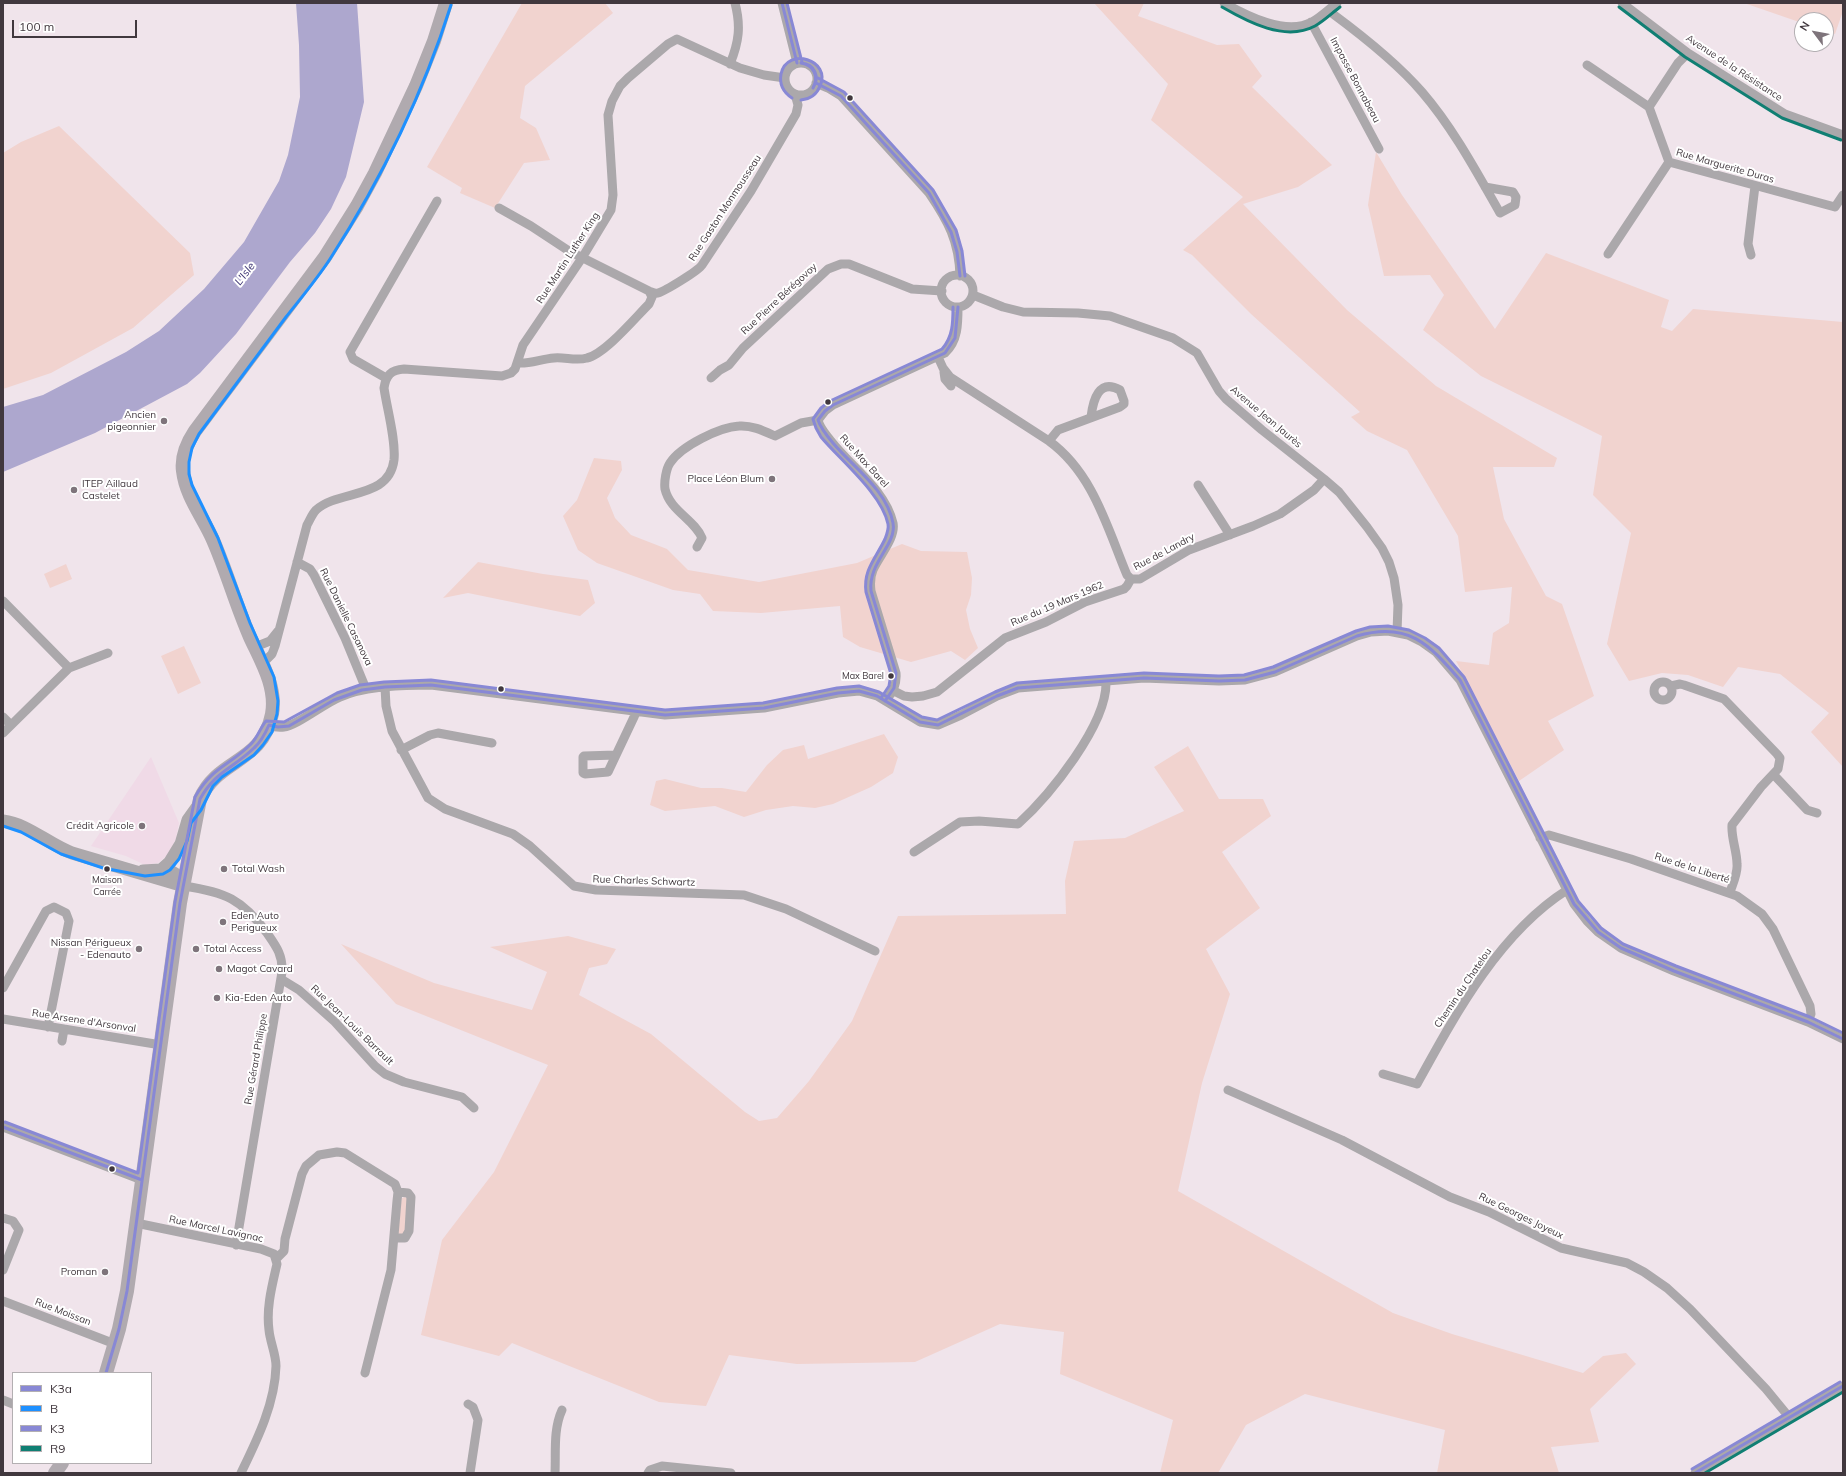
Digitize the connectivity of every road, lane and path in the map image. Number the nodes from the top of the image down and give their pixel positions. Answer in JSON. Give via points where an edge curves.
{"nodes":[{"id":1,"x":446,"y":3,"type":"edge"},
{"id":2,"x":735,"y":3,"type":"edge"},
{"id":3,"x":782,"y":3,"type":"edge"},
{"id":4,"x":1224,"y":3,"type":"edge"},
{"id":5,"x":1622,"y":3,"type":"edge"},
{"id":6,"x":1333,"y":6,"type":"edge"},
{"id":7,"x":1311,"y":22,"type":"junction"},
{"id":8,"x":1688,"y":53,"type":"junction"},
{"id":9,"x":797,"y":63,"type":"junction"},
{"id":10,"x":730,"y":64,"type":"junction"},
{"id":11,"x":1588,"y":66,"type":"dead end"},
{"id":12,"x":785,"y":78,"type":"junction"},
{"id":13,"x":816,"y":84,"type":"junction"},
{"id":14,"x":795,"y":94,"type":"junction"},
{"id":15,"x":1649,"y":107,"type":"junction"},
{"id":16,"x":1843,"y":135,"type":"edge"},
{"id":17,"x":1379,"y":149,"type":"dead end"},
{"id":18,"x":1669,"y":162,"type":"junction"},
{"id":19,"x":1755,"y":186,"type":"junction"},
{"id":20,"x":1485,"y":187,"type":"dead end"},
{"id":21,"x":1843,"y":195,"type":"edge"},
{"id":22,"x":437,"y":201,"type":"dead end"},
{"id":23,"x":1835,"y":207,"type":"junction"},
{"id":24,"x":499,"y":208,"type":"dead end"},
{"id":25,"x":1843,"y":214,"type":"edge"},
{"id":26,"x":1608,"y":254,"type":"dead end"},
{"id":27,"x":1751,"y":255,"type":"dead end"},
{"id":28,"x":582,"y":258,"type":"junction"},
{"id":29,"x":960,"y":276,"type":"junction"},
{"id":30,"x":942,"y":290,"type":"junction"},
{"id":31,"x":649,"y":291,"type":"junction"},
{"id":32,"x":972,"y":295,"type":"junction"},
{"id":33,"x":958,"y":307,"type":"junction"},
{"id":34,"x":938,"y":357,"type":"junction"},
{"id":35,"x":518,"y":363,"type":"junction"},
{"id":36,"x":944,"y":368,"type":"junction"},
{"id":37,"x":386,"y":378,"type":"junction"},
{"id":38,"x":711,"y":378,"type":"dead end"},
{"id":39,"x":951,"y":386,"type":"dead end"},
{"id":40,"x":1091,"y":417,"type":"dead end"},
{"id":41,"x":818,"y":420,"type":"junction"},
{"id":42,"x":1049,"y":441,"type":"junction"},
{"id":43,"x":1324,"y":479,"type":"junction"},
{"id":44,"x":1198,"y":485,"type":"dead end"},
{"id":45,"x":1230,"y":535,"type":"junction"},
{"id":46,"x":697,"y":547,"type":"dead end"},
{"id":47,"x":297,"y":562,"type":"junction"},
{"id":48,"x":1131,"y":579,"type":"junction"},
{"id":49,"x":3,"y":601,"type":"edge"},
{"id":50,"x":280,"y":628,"type":"junction"},
{"id":51,"x":1397,"y":632,"type":"junction"},
{"id":52,"x":255,"y":647,"type":"junction"},
{"id":53,"x":108,"y":652,"type":"dead end"},
{"id":54,"x":263,"y":663,"type":"junction"},
{"id":55,"x":69,"y":668,"type":"junction"},
{"id":56,"x":1106,"y":681,"type":"junction"},
{"id":57,"x":1671,"y":686,"type":"dead end"},
{"id":58,"x":385,"y":687,"type":"junction"},
{"id":59,"x":366,"y":689,"type":"junction"},
{"id":60,"x":894,"y":691,"type":"junction"},
{"id":61,"x":886,"y":701,"type":"junction"},
{"id":62,"x":636,"y":712,"type":"junction"},
{"id":63,"x":3,"y":717,"type":"edge"},
{"id":64,"x":11,"y":725,"type":"junction"},
{"id":65,"x":269,"y":725,"type":"junction"},
{"id":66,"x":3,"y":733,"type":"edge"},
{"id":67,"x":492,"y":743,"type":"dead end"},
{"id":68,"x":401,"y":750,"type":"junction"},
{"id":69,"x":616,"y":756,"type":"dead end"},
{"id":70,"x":1774,"y":775,"type":"junction"},
{"id":71,"x":198,"y":806,"type":"junction"},
{"id":72,"x":1817,"y":813,"type":"dead end"},
{"id":73,"x":3,"y":821,"type":"edge"},
{"id":74,"x":1540,"y":838,"type":"junction"},
{"id":75,"x":914,"y":852,"type":"dead end"},
{"id":76,"x":124,"y":868,"type":"junction"},
{"id":77,"x":161,"y":870,"type":"junction"},
{"id":78,"x":184,"y":886,"type":"junction"},
{"id":79,"x":1566,"y":890,"type":"junction"},
{"id":80,"x":1730,"y":892,"type":"junction"},
{"id":81,"x":875,"y":951,"type":"dead end"},
{"id":82,"x":281,"y":979,"type":"junction"},
{"id":83,"x":3,"y":988,"type":"edge"},
{"id":84,"x":3,"y":1019,"type":"edge"},
{"id":85,"x":1808,"y":1022,"type":"junction"},
{"id":86,"x":48,"y":1027,"type":"junction"},
{"id":87,"x":64,"y":1029,"type":"junction"},
{"id":88,"x":1843,"y":1039,"type":"edge"},
{"id":89,"x":62,"y":1041,"type":"dead end"},
{"id":90,"x":161,"y":1045,"type":"junction"},
{"id":91,"x":1383,"y":1074,"type":"dead end"},
{"id":92,"x":1228,"y":1090,"type":"dead end"},
{"id":93,"x":474,"y":1108,"type":"dead end"},
{"id":94,"x":3,"y":1128,"type":"edge"},
{"id":95,"x":142,"y":1180,"type":"junction"},
{"id":96,"x":398,"y":1192,"type":"junction"},
{"id":97,"x":3,"y":1218,"type":"edge"},
{"id":98,"x":136,"y":1223,"type":"junction"},
{"id":99,"x":394,"y":1238,"type":"junction"},
{"id":100,"x":236,"y":1245,"type":"junction"},
{"id":101,"x":276,"y":1259,"type":"junction"},
{"id":102,"x":3,"y":1270,"type":"edge"},
{"id":103,"x":3,"y":1301,"type":"edge"},
{"id":104,"x":116,"y":1344,"type":"junction"},
{"id":105,"x":106,"y":1372,"type":"edge"},
{"id":106,"x":365,"y":1374,"type":"dead end"},
{"id":107,"x":1843,"y":1386,"type":"edge"},
{"id":108,"x":468,"y":1404,"type":"dead end"},
{"id":109,"x":562,"y":1410,"type":"dead end"},
{"id":110,"x":1789,"y":1417,"type":"junction"},
{"id":111,"x":61,"y":1464,"type":"edge"},
{"id":112,"x":55,"y":1473,"type":"edge"},
{"id":113,"x":241,"y":1473,"type":"edge"},
{"id":114,"x":470,"y":1473,"type":"edge"},
{"id":115,"x":555,"y":1473,"type":"edge"},
{"id":116,"x":648,"y":1473,"type":"edge"},
{"id":117,"x":731,"y":1473,"type":"edge"},
{"id":118,"x":1695,"y":1473,"type":"edge"}],
"edges":[{"from":1,"to":52,"type":"main road","via":[[403,116],[342,232],[188,443],[184,456],[184,482],[213,539]]},
{"from":2,"to":10,"type":"street","via":[[739,38]]},
{"from":3,"to":9,"type":"street"},
{"from":4,"to":7,"type":"street","via":[[1243,14],[1276,25],[1299,26]]},
{"from":5,"to":8,"type":"street","name":"Avenue de la Résistance"},
{"from":6,"to":7,"type":"street"},
{"from":6,"to":20,"type":"street","via":[[1333,14],[1384,55],[1422,92],[1456,137]]},
{"from":7,"to":17,"type":"street","name":"Impasse Bonnabeau"},
{"from":8,"to":15,"type":"street","via":[[1678,63]]},
{"from":8,"to":16,"type":"street","name":"Avenue de la Résistance","via":[[1785,114]]},
{"from":9,"to":12,"type":"street","via":[[789,68]]},
{"from":9,"to":13,"type":"street","via":[[807,64],[814,70]]},
{"from":10,"to":12,"type":"street","name":"Rue Martin Luther King","via":[[764,75]]},
{"from":10,"to":28,"type":"street","name":"Rue Martin Luther King","via":[[678,39],[668,44],[620,86],[608,116],[613,195],[611,210]]},
{"from":11,"to":15,"type":"street"},
{"from":12,"to":14,"type":"street","via":[[787,87]]},
{"from":13,"to":14,"type":"street","via":[[805,94]]},
{"from":13,"to":29,"type":"street","via":[[836,92],[845,99],[929,193],[958,248]]},
{"from":14,"to":31,"type":"street","name":"Rue Gaston Monmousseau","via":[[798,105],[796,114],[751,191],[698,271],[664,291]]},
{"from":15,"to":18,"type":"street","name":"Rue Marguerite Duras"},
{"from":18,"to":19,"type":"street","name":"Rue Marguerite Duras"},
{"from":18,"to":26,"type":"street"},
{"from":19,"to":23,"type":"street","name":"Rue Marguerite Duras"},
{"from":19,"to":27,"type":"street","via":[[1748,244]]},
{"from":21,"to":23,"type":"street"},
{"from":22,"to":37,"type":"street","via":[[350,352],[353,359]]},
{"from":23,"to":25,"type":"street"},
{"from":24,"to":28,"type":"street"},
{"from":28,"to":31,"type":"street"},
{"from":28,"to":35,"type":"street","name":"Rue Martin Luther King","via":[[523,345]]},
{"from":29,"to":30,"type":"street","via":[[950,278]]},
{"from":29,"to":32,"type":"street","via":[[969,281],[973,288]]},
{"from":30,"to":33,"type":"street","via":[[946,302]]},
{"from":30,"to":38,"type":"street","name":"Rue Pierre Bérégovoy","via":[[912,288],[849,264],[841,264],[828,269],[743,348],[729,366]]},
{"from":31,"to":35,"type":"street","via":[[652,297],[649,304],[606,347],[593,356],[577,359],[558,357],[529,364]]},
{"from":32,"to":33,"type":"street","via":[[966,304]]},
{"from":32,"to":43,"type":"street","name":"Avenue Jean Jaurès","via":[[1023,312],[1110,316],[1183,343],[1197,353],[1226,399]]},
{"from":33,"to":34,"type":"street","via":[[958,325],[954,341],[950,348]]},
{"from":34,"to":36,"type":"street"},
{"from":34,"to":41,"type":"street","via":[[833,405]]},
{"from":35,"to":37,"type":"street","via":[[511,373],[502,376],[404,369],[392,371]]},
{"from":36,"to":39,"type":"street","via":[[945,379]]},
{"from":36,"to":42,"type":"street","via":[[950,377]]},
{"from":37,"to":47,"type":"street","via":[[384,388],[394,452],[392,468],[384,480],[373,488],[330,500],[315,511],[307,526]]},
{"from":40,"to":42,"type":"street","via":[[1058,430]]},
{"from":41,"to":46,"type":"street","via":[[801,423],[774,436],[750,427],[739,426],[691,445],[674,458],[667,470],[665,490],[679,512],[700,533],[702,538]]},
{"from":41,"to":60,"type":"street","name":"Rue Max Barel","via":[[821,428],[840,452],[878,492],[891,518],[892,533],[873,570],[871,584],[896,673]]},
{"from":42,"to":48,"type":"street","via":[[1063,451],[1089,486]]},
{"from":43,"to":45,"type":"street","name":"Rue de Landry","via":[[1314,490],[1280,514]]},
{"from":43,"to":51,"type":"street","name":"Avenue Jean Jaurès","via":[[1339,492],[1367,527],[1389,562],[1398,605]]},
{"from":44,"to":45,"type":"street"},
{"from":45,"to":48,"type":"street","name":"Rue de Landry","via":[[1189,550],[1140,579]]},
{"from":47,"to":50,"type":"street"},
{"from":47,"to":59,"type":"street","name":"Rue Danielle Casanova","via":[[310,569],[314,575],[345,638]]},
{"from":48,"to":60,"type":"street","name":"Rue du 19 Mars 1962","via":[[1124,589],[1085,602],[1046,622],[1004,638],[937,692],[912,697]]},
{"from":49,"to":55,"type":"street"},
{"from":50,"to":52,"type":"street","via":[[270,641]]},
{"from":50,"to":54,"type":"street","via":[[272,654]]},
{"from":51,"to":56,"type":"street","via":[[1371,632],[1357,636],[1275,672],[1245,680],[1144,678]]},
{"from":51,"to":74,"type":"street","via":[[1422,642],[1436,652],[1460,680]]},
{"from":52,"to":54,"type":"main road"},
{"from":53,"to":55,"type":"street"},
{"from":54,"to":65,"type":"main road","via":[[273,694]]},
{"from":55,"to":64,"type":"street"},
{"from":56,"to":61,"type":"street","via":[[1018,688],[938,725],[920,722]]},
{"from":56,"to":75,"type":"street","via":[[1097,717],[1078,751],[1058,781],[1018,824],[960,822]]},
{"from":57,"to":70,"type":"street","via":[[1680,684],[1724,699],[1777,754],[1780,764]]},
{"from":58,"to":59,"type":"street"},
{"from":58,"to":62,"type":"street","via":[[431,685]]},
{"from":58,"to":68,"type":"street","name":"Rue Charles Schwartz","via":[[392,731]]},
{"from":59,"to":65,"type":"street","via":[[341,696],[286,727],[277,728]]},
{"from":60,"to":61,"type":"street"},
{"from":61,"to":62,"type":"street","via":[[867,693],[850,691],[764,708],[665,715]]},
{"from":62,"to":69,"type":"street"},
{"from":63,"to":64,"type":"street"},
{"from":64,"to":66,"type":"street"},
{"from":65,"to":71,"type":"main road","via":[[256,748],[227,767],[208,784]]},
{"from":67,"to":68,"type":"street","via":[[438,733]]},
{"from":68,"to":81,"type":"street","name":"Rue Charles Schwartz","via":[[428,798],[445,809],[513,834],[578,888],[744,895],[786,909]]},
{"from":70,"to":72,"type":"street","via":[[1807,810]]},
{"from":70,"to":80,"type":"street","via":[[1761,787],[1732,825],[1737,870]]},
{"from":71,"to":77,"type":"main road","via":[[188,820],[175,856]]},
{"from":71,"to":78,"type":"main road"},
{"from":73,"to":76,"type":"main road","via":[[19,825],[72,853]]},
{"from":74,"to":79,"type":"street"},
{"from":74,"to":80,"type":"street","name":"Rue de la Liberté","via":[[1549,835],[1632,859]]},
{"from":76,"to":77,"type":"main road","via":[[146,872]]},
{"from":76,"to":78,"type":"main road"},
{"from":77,"to":78,"type":"main road","via":[[178,875]]},
{"from":78,"to":82,"type":"street","name":"Rue Gérard Philippe","via":[[228,896],[246,908],[276,946],[283,961]]},
{"from":78,"to":90,"type":"main road"},
{"from":79,"to":85,"type":"street","via":[[1587,921],[1621,948]]},
{"from":79,"to":91,"type":"street","name":"Chemin du Chatelou","via":[[1535,914],[1490,965],[1456,1016],[1417,1084]]},
{"from":80,"to":85,"type":"street","name":"Rue de la Liberté","via":[[1762,914],[1773,928],[1810,1006]]},
{"from":82,"to":93,"type":"street","name":"Rue Jean-Louis Barrault","via":[[299,990],[329,1016],[385,1074],[404,1082],[462,1097]]},
{"from":82,"to":100,"type":"street","name":"Rue Gérard Philippe"},
{"from":83,"to":86,"type":"street","via":[[46,911],[58,908],[66,913],[69,921]]},
{"from":84,"to":86,"type":"street","name":"Rue Arsene d'Arsonval"},
{"from":85,"to":88,"type":"street"},
{"from":86,"to":87,"type":"street","name":"Rue Arsene d'Arsonval"},
{"from":87,"to":89,"type":"street"},
{"from":87,"to":90,"type":"street","name":"Rue Arsene d'Arsonval"},
{"from":90,"to":95,"type":"main road"},
{"from":92,"to":110,"type":"street","name":"Rue Georges Joyeux","via":[[1342,1140],[1450,1197],[1489,1212],[1560,1248],[1626,1263],[1644,1272],[1690,1309]]},
{"from":94,"to":95,"type":"street"},
{"from":95,"to":98,"type":"main road"},
{"from":96,"to":99,"type":"street"},
{"from":96,"to":99,"type":"street","via":[[408,1192],[412,1197],[409,1232],[405,1238]]},
{"from":96,"to":101,"type":"street","via":[[391,1180],[345,1153],[329,1152],[319,1155],[306,1166],[302,1174],[284,1251]]},
{"from":97,"to":102,"type":"street","via":[[13,1222],[19,1230]]},
{"from":98,"to":100,"type":"street","name":"Rue Marcel Lavignac"},
{"from":98,"to":104,"type":"main road","via":[[127,1291]]},
{"from":99,"to":106,"type":"street","via":[[391,1270]]},
{"from":100,"to":101,"type":"street","name":"Rue Marcel Lavignac","via":[[271,1252]]},
{"from":101,"to":113,"type":"street","via":[[268,1306],[269,1331],[276,1365],[273,1391],[259,1436]]},
{"from":103,"to":104,"type":"street","name":"Rue Moissan"},
{"from":104,"to":105,"type":"main road"},
{"from":107,"to":110,"type":"street"},
{"from":108,"to":114,"type":"street","via":[[473,1407],[478,1420]]},
{"from":109,"to":115,"type":"street","via":[[556,1429]]},
{"from":110,"to":118,"type":"street"},
{"from":111,"to":112,"type":"main road"},
{"from":116,"to":117,"type":"street","via":[[662,1466]]}]}
